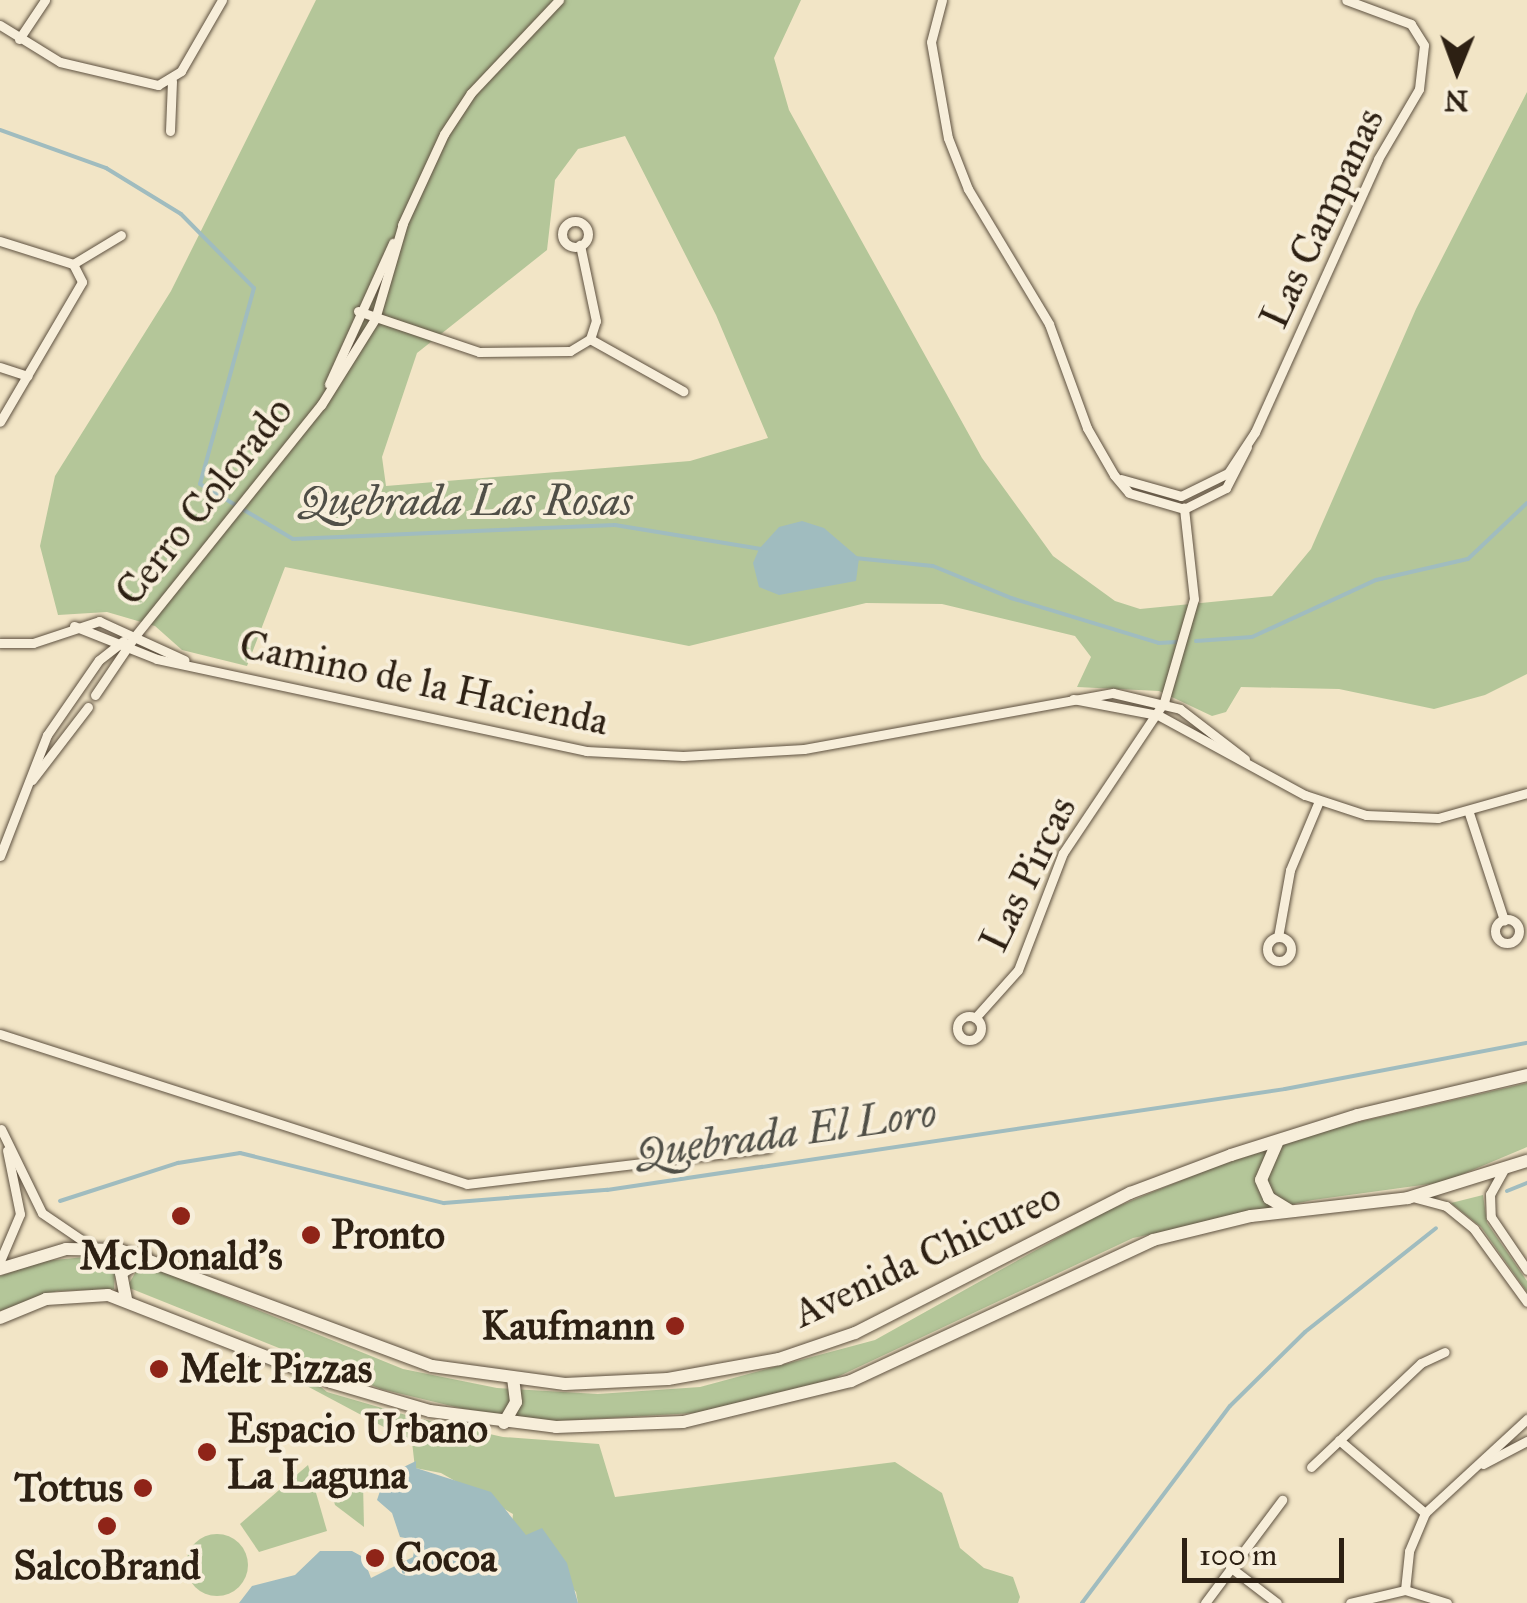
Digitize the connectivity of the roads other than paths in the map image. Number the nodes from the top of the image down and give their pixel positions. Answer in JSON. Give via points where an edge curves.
{"nodes":[{"id":1,"x":45,"y":0,"type":"edge"},
{"id":2,"x":222,"y":0,"type":"edge"},
{"id":3,"x":559,"y":0,"type":"edge"},
{"id":4,"x":942,"y":0,"type":"edge"},
{"id":5,"x":1346,"y":0,"type":"edge"},
{"id":6,"x":0,"y":24,"type":"edge"},
{"id":7,"x":18,"y":40,"type":"junction"},
{"id":8,"x":172,"y":81,"type":"junction"},
{"id":9,"x":170,"y":131,"type":"dead end"},
{"id":10,"x":403,"y":223,"type":"junction"},
{"id":11,"x":121,"y":236,"type":"dead end"},
{"id":12,"x":0,"y":241,"type":"edge"},
{"id":13,"x":580,"y":246,"type":"dead end"},
{"id":14,"x":73,"y":264,"type":"junction"},
{"id":15,"x":358,"y":311,"type":"junction"},
{"id":16,"x":375,"y":318,"type":"junction"},
{"id":17,"x":590,"y":339,"type":"junction"},
{"id":18,"x":0,"y":366,"type":"edge"},
{"id":19,"x":28,"y":376,"type":"junction"},
{"id":20,"x":683,"y":391,"type":"dead end"},
{"id":21,"x":321,"y":405,"type":"junction"},
{"id":22,"x":0,"y":422,"type":"edge"},
{"id":23,"x":1247,"y":447,"type":"junction"},
{"id":24,"x":1114,"y":475,"type":"junction"},
{"id":25,"x":1182,"y":496,"type":"junction"},
{"id":26,"x":1184,"y":510,"type":"junction"},
{"id":27,"x":74,"y":626,"type":"junction"},
{"id":28,"x":135,"y":636,"type":"junction"},
{"id":29,"x":0,"y":644,"type":"edge"},
{"id":30,"x":123,"y":646,"type":"junction"},
{"id":31,"x":191,"y":665,"type":"junction"},
{"id":32,"x":96,"y":696,"type":"dead end"},
{"id":33,"x":1060,"y":698,"type":"junction"},
{"id":34,"x":1164,"y":702,"type":"junction"},
{"id":35,"x":88,"y":707,"type":"dead end"},
{"id":36,"x":63,"y":710,"type":"junction"},
{"id":37,"x":1158,"y":715,"type":"junction"},
{"id":38,"x":80,"y":718,"type":"junction"},
{"id":39,"x":1245,"y":760,"type":"junction"},
{"id":40,"x":27,"y":786,"type":"junction"},
{"id":41,"x":1527,"y":793,"type":"edge"},
{"id":42,"x":1319,"y":802,"type":"junction"},
{"id":43,"x":1469,"y":813,"type":"junction"},
{"id":44,"x":0,"y":856,"type":"edge"},
{"id":45,"x":1504,"y":920,"type":"dead end"},
{"id":46,"x":1278,"y":937,"type":"dead end"},
{"id":47,"x":976,"y":1018,"type":"dead end"},
{"id":48,"x":0,"y":1034,"type":"edge"},
{"id":49,"x":1527,"y":1075,"type":"edge"},
{"id":50,"x":1,"y":1126,"type":"edge"},
{"id":51,"x":1278,"y":1141,"type":"junction"},
{"id":52,"x":768,"y":1148,"type":"dead end"},
{"id":53,"x":1527,"y":1161,"type":"edge"},
{"id":54,"x":1504,"y":1171,"type":"junction"},
{"id":55,"x":1408,"y":1198,"type":"junction"},
{"id":56,"x":1290,"y":1211,"type":"junction"},
{"id":57,"x":94,"y":1248,"type":"junction"},
{"id":58,"x":146,"y":1258,"type":"junction"},
{"id":59,"x":0,"y":1261,"type":"edge"},
{"id":60,"x":0,"y":1269,"type":"edge"},
{"id":61,"x":1527,"y":1270,"type":"edge"},
{"id":62,"x":126,"y":1298,"type":"junction"},
{"id":63,"x":1527,"y":1302,"type":"edge"},
{"id":64,"x":0,"y":1318,"type":"edge"},
{"id":65,"x":1445,"y":1352,"type":"dead end"},
{"id":66,"x":513,"y":1380,"type":"junction"},
{"id":67,"x":1527,"y":1419,"type":"edge"},
{"id":68,"x":504,"y":1423,"type":"junction"},
{"id":69,"x":1339,"y":1440,"type":"junction"},
{"id":70,"x":1527,"y":1441,"type":"edge"},
{"id":71,"x":1482,"y":1464,"type":"junction"},
{"id":72,"x":1310,"y":1467,"type":"dead end"},
{"id":73,"x":1282,"y":1500,"type":"dead end"},
{"id":74,"x":1424,"y":1514,"type":"junction"},
{"id":75,"x":1230,"y":1567,"type":"junction"},
{"id":76,"x":1405,"y":1590,"type":"junction"},
{"id":77,"x":1205,"y":1603,"type":"edge"},
{"id":78,"x":1277,"y":1603,"type":"edge"},
{"id":79,"x":1350,"y":1603,"type":"edge"},
{"id":80,"x":1447,"y":1603,"type":"edge"}],
"edges":[{"from":1,"to":7,"type":"street"},
{"from":2,"to":8,"type":"street"},
{"from":3,"to":10,"type":"street","name":"Cerro Colorado","via":[[471,93]]},
{"from":4,"to":24,"type":"street","via":[[931,42],[948,138],[968,190],[1049,324],[1087,428]]},
{"from":5,"to":23,"type":"street","name":"Las Campanas","via":[[1412,24],[1424,45],[1426,71],[1378,159]]},
{"from":6,"to":7,"type":"street"},
{"from":7,"to":8,"type":"street","via":[[60,62],[119,79],[145,85]]},
{"from":8,"to":9,"type":"street"},
{"from":10,"to":15,"type":"street","name":"Cerro Colorado"},
{"from":10,"to":16,"type":"street","name":"Cerro Colorado"},
{"from":11,"to":14,"type":"street"},
{"from":12,"to":14,"type":"street"},
{"from":13,"to":17,"type":"street","via":[[598,308]]},
{"from":14,"to":19,"type":"street","via":[[81,272],[80,294]]},
{"from":15,"to":16,"type":"street"},
{"from":15,"to":21,"type":"street","name":"Cerro Colorado"},
{"from":16,"to":17,"type":"street","via":[[451,345],[522,356],[570,351]]},
{"from":16,"to":21,"type":"street","name":"Cerro Colorado"},
{"from":17,"to":20,"type":"street"},
{"from":18,"to":19,"type":"street"},
{"from":19,"to":22,"type":"street"},
{"from":21,"to":28,"type":"street","name":"Cerro Colorado"},
{"from":23,"to":25,"type":"street","name":"Las Campanas","via":[[1228,472]]},
{"from":23,"to":26,"type":"street","name":"Las Campanas","via":[[1226,488]]},
{"from":24,"to":25,"type":"street"},
{"from":24,"to":26,"type":"street","via":[[1129,493]]},
{"from":25,"to":26,"type":"street"},
{"from":26,"to":34,"type":"street","via":[[1194,599]]},
{"from":27,"to":28,"type":"street","name":"Camino de la Hacienda","via":[[99,621]]},
{"from":27,"to":29,"type":"street","name":"Camino de la Hacienda","via":[[33,643]]},
{"from":27,"to":30,"type":"street","name":"Camino de la Hacienda"},
{"from":28,"to":30,"type":"street","name":"Cerro Colorado"},
{"from":28,"to":31,"type":"street","name":"Camino de la Hacienda"},
{"from":30,"to":31,"type":"street","name":"Camino de la Hacienda"},
{"from":30,"to":32,"type":"street","name":"Cerro Colorado"},
{"from":30,"to":36,"type":"street","name":"Cerro Colorado","via":[[98,660]]},
{"from":31,"to":33,"type":"street","name":"Camino de la Hacienda","via":[[317,689],[514,741],[650,756],[832,745]]},
{"from":33,"to":34,"type":"street","name":"Camino de la Hacienda","via":[[1113,693]]},
{"from":33,"to":37,"type":"street","name":"Camino de la Hacienda"},
{"from":34,"to":37,"type":"street","name":"Las Pircas"},
{"from":34,"to":39,"type":"street","name":"Camino de la Hacienda","via":[[1206,725]]},
{"from":35,"to":38,"type":"street","name":"Cerro Colorado"},
{"from":36,"to":38,"type":"street"},
{"from":36,"to":40,"type":"street","name":"Cerro Colorado"},
{"from":37,"to":39,"type":"street","name":"Camino de la Hacienda"},
{"from":37,"to":47,"type":"street","name":"Las Pircas","via":[[1063,853],[1018,970]]},
{"from":38,"to":40,"type":"street","name":"Cerro Colorado"},
{"from":39,"to":42,"type":"street","name":"Camino de la Hacienda"},
{"from":40,"to":44,"type":"street","name":"Cerro Colorado"},
{"from":41,"to":43,"type":"street","name":"Camino de la Hacienda"},
{"from":42,"to":43,"type":"street","name":"Camino de la Hacienda","via":[[1410,819]]},
{"from":42,"to":46,"type":"street","via":[[1290,870]]},
{"from":43,"to":45,"type":"street"},
{"from":48,"to":52,"type":"street","via":[[468,1184]]},
{"from":49,"to":51,"type":"main road","name":"Avenida Chicureo"},
{"from":50,"to":57,"type":"street","via":[[42,1213]]},
{"from":50,"to":59,"type":"street","via":[[20,1214]]},
{"from":51,"to":56,"type":"main road","via":[[1261,1180],[1269,1198]]},
{"from":51,"to":66,"type":"main road","name":"Avenida Chicureo","via":[[1130,1193],[913,1306],[800,1353],[642,1382]]},
{"from":53,"to":54,"type":"main road","name":"Avenida Chicureo"},
{"from":54,"to":55,"type":"main road","name":"Avenida Chicureo"},
{"from":54,"to":61,"type":"street","via":[[1490,1194],[1491,1218]]},
{"from":55,"to":56,"type":"main road","name":"Avenida Chicureo"},
{"from":55,"to":63,"type":"street","via":[[1436,1202],[1463,1219]]},
{"from":56,"to":68,"type":"main road","name":"Avenida Chicureo","via":[[1179,1232],[1102,1258],[851,1381],[786,1402],[649,1426]]},
{"from":57,"to":58,"type":"main road","name":"Avenida Chicureo"},
{"from":57,"to":60,"type":"main road","name":"Avenida Chicureo","via":[[53,1251]]},
{"from":58,"to":62,"type":"main road","via":[[121,1273]]},
{"from":58,"to":66,"type":"main road","name":"Avenida Chicureo","via":[[414,1361]]},
{"from":62,"to":64,"type":"main road","name":"Avenida Chicureo","via":[[62,1296]]},
{"from":62,"to":68,"type":"main road","name":"Avenida Chicureo","via":[[331,1382],[430,1411]]},
{"from":65,"to":69,"type":"street","via":[[1424,1361]]},
{"from":66,"to":68,"type":"main road","via":[[516,1402]]},
{"from":67,"to":71,"type":"street"},
{"from":69,"to":72,"type":"street"},
{"from":69,"to":74,"type":"street"},
{"from":70,"to":71,"type":"street"},
{"from":71,"to":74,"type":"street"},
{"from":73,"to":75,"type":"street"},
{"from":74,"to":76,"type":"street"},
{"from":75,"to":77,"type":"street"},
{"from":75,"to":78,"type":"street"},
{"from":76,"to":79,"type":"street"},
{"from":76,"to":80,"type":"street"}]}
